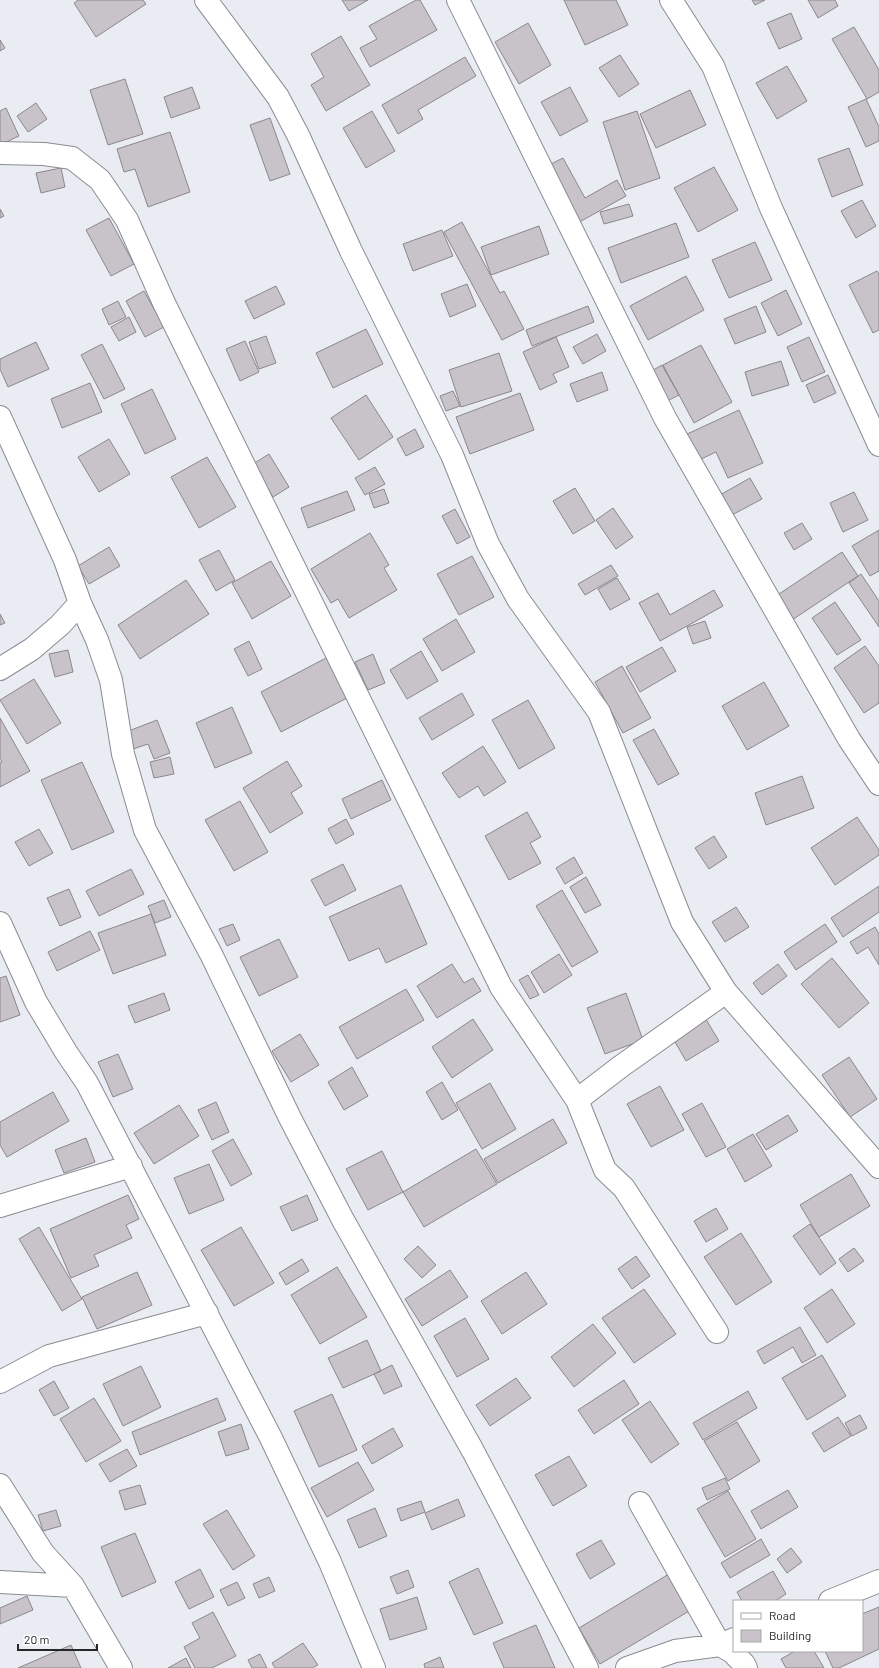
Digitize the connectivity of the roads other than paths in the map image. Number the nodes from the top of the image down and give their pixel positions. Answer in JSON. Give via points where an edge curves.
{"nodes":[{"id":1,"x":206,"y":0,"type":"edge"},
{"id":2,"x":458,"y":0,"type":"edge"},
{"id":3,"x":671,"y":0,"type":"edge"},
{"id":4,"x":0,"y":153,"type":"edge"},
{"id":5,"x":0,"y":417,"type":"edge"},
{"id":6,"x":879,"y":445,"type":"edge"},
{"id":7,"x":80,"y":603,"type":"junction"},
{"id":8,"x":0,"y":669,"type":"edge"},
{"id":9,"x":879,"y":784,"type":"edge"},
{"id":10,"x":0,"y":923,"type":"edge"},
{"id":11,"x":726,"y":992,"type":"junction"},
{"id":12,"x":577,"y":1100,"type":"junction"},
{"id":13,"x":131,"y":1166,"type":"junction"},
{"id":14,"x":879,"y":1167,"type":"edge"},
{"id":15,"x":0,"y":1206,"type":"edge"},
{"id":16,"x":207,"y":1313,"type":"junction"},
{"id":17,"x":717,"y":1332,"type":"dead end"},
{"id":18,"x":0,"y":1382,"type":"edge"},
{"id":19,"x":0,"y":1485,"type":"edge"},
{"id":20,"x":640,"y":1503,"type":"dead end"},
{"id":21,"x":879,"y":1581,"type":"edge"},
{"id":22,"x":0,"y":1582,"type":"edge"},
{"id":23,"x":73,"y":1586,"type":"junction"},
{"id":24,"x":832,"y":1600,"type":"edge"},
{"id":25,"x":727,"y":1642,"type":"edge"},
{"id":26,"x":121,"y":1668,"type":"edge"},
{"id":27,"x":374,"y":1668,"type":"edge"},
{"id":28,"x":587,"y":1668,"type":"edge"},
{"id":29,"x":627,"y":1668,"type":"edge"},
{"id":30,"x":746,"y":1668,"type":"edge"}],
"edges":[{"from":1,"to":11,"type":"street","via":[[278,97],[298,135],[452,455],[488,544],[518,599],[599,712],[682,922]]},
{"from":2,"to":9,"type":"street","via":[[665,418],[849,739]]},
{"from":3,"to":6,"type":"street","via":[[713,66],[770,208]]},
{"from":4,"to":12,"type":"street","via":[[44,154],[72,158],[100,180],[127,220],[164,303],[501,987]]},
{"from":5,"to":7,"type":"street","via":[[64,560]]},
{"from":7,"to":8,"type":"street","via":[[60,625],[32,649]]},
{"from":7,"to":28,"type":"street","via":[[111,680],[123,754],[146,830],[211,954],[290,1118],[336,1206],[473,1451]]},
{"from":10,"to":13,"type":"street","via":[[36,1002],[87,1083]]},
{"from":11,"to":12,"type":"street"},
{"from":11,"to":14,"type":"street"},
{"from":12,"to":17,"type":"street","via":[[605,1170],[624,1188]]},
{"from":13,"to":15,"type":"street"},
{"from":13,"to":16,"type":"street"},
{"from":16,"to":18,"type":"street","via":[[49,1356]]},
{"from":16,"to":27,"type":"street","via":[[271,1438],[330,1562]]},
{"from":19,"to":23,"type":"street","via":[[43,1554]]},
{"from":20,"to":25,"type":"street"},
{"from":21,"to":24,"type":"street"},
{"from":22,"to":23,"type":"street"},
{"from":23,"to":26,"type":"street"},
{"from":25,"to":29,"type":"street","via":[[675,1652]]},
{"from":25,"to":30,"type":"street"}]}
